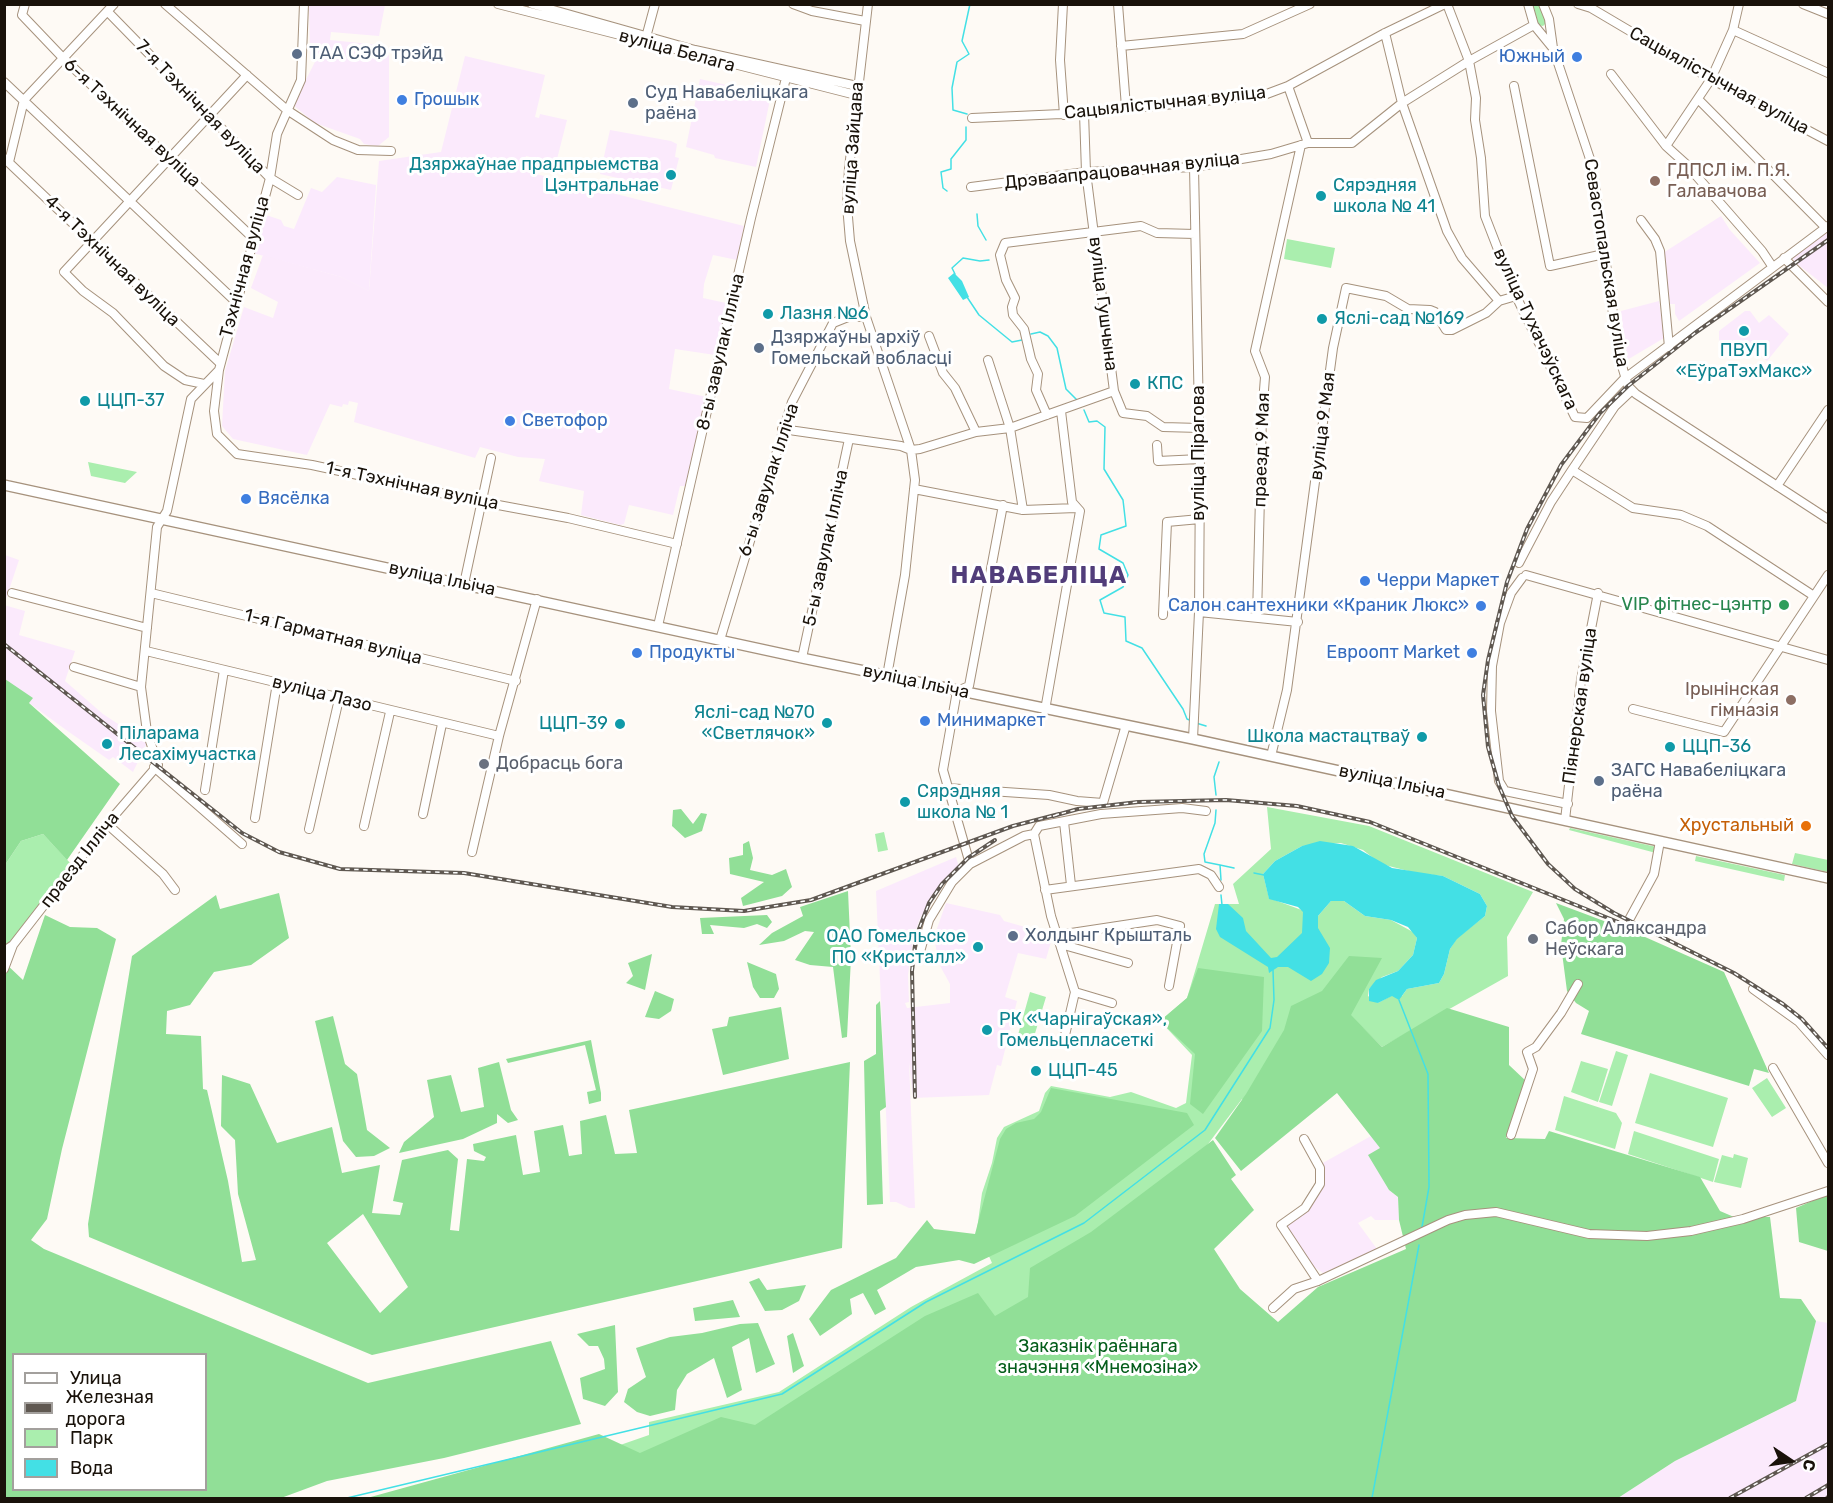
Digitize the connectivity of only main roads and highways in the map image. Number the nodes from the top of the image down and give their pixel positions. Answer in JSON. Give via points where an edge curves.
{"nodes":[{"id":1,"x":4,"y":485,"type":"edge"},
{"id":2,"x":1828,"y":878,"type":"edge"}],
"edges":[{"from":1,"to":2,"type":"main road","name":"вуліца Ільіча"}]}
